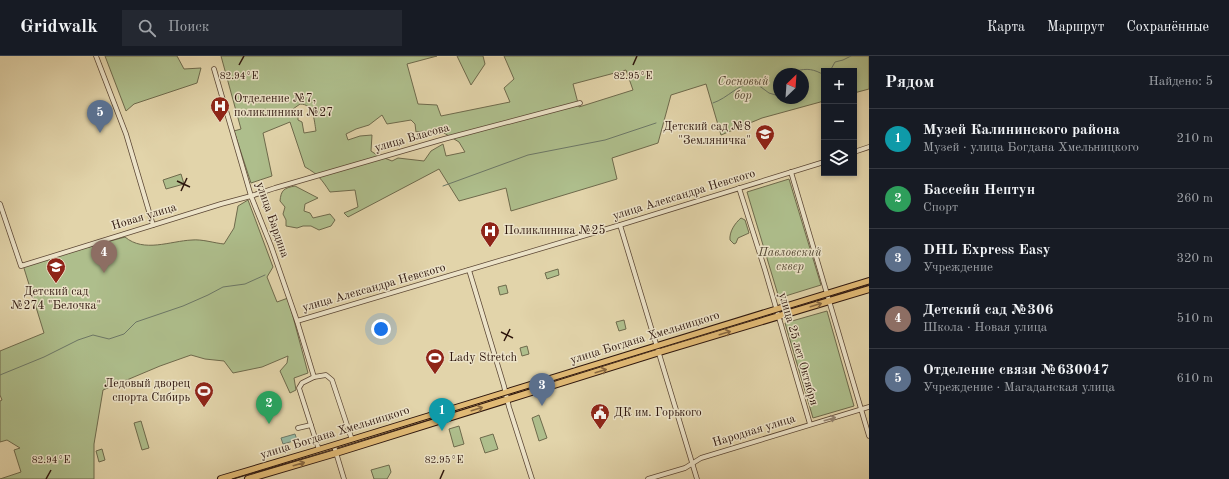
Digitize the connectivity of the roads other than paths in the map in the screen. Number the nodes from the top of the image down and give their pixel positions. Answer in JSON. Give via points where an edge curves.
{"nodes":[{"id":1,"x":96,"y":56,"type":"edge"},
{"id":2,"x":214,"y":69,"type":"dead end"},
{"id":3,"x":580,"y":103,"type":"dead end"},
{"id":4,"x":869,"y":147,"type":"edge"},
{"id":5,"x":857,"y":151,"type":"edge"},
{"id":6,"x":821,"y":163,"type":"edge"},
{"id":7,"x":791,"y":172,"type":"junction"},
{"id":8,"x":739,"y":188,"type":"junction"},
{"id":9,"x":251,"y":196,"type":"junction"},
{"id":10,"x":0,"y":204,"type":"edge"},
{"id":11,"x":153,"y":225,"type":"junction"},
{"id":12,"x":620,"y":225,"type":"junction"},
{"id":13,"x":469,"y":270,"type":"junction"},
{"id":14,"x":869,"y":281,"type":"edge"},
{"id":15,"x":869,"y":290,"type":"edge"},
{"id":16,"x":827,"y":294,"type":"junction"},
{"id":17,"x":829,"y":301,"type":"junction"},
{"id":18,"x":776,"y":309,"type":"junction"},
{"id":19,"x":778,"y":316,"type":"junction"},
{"id":20,"x":297,"y":321,"type":"junction"},
{"id":21,"x":657,"y":346,"type":"junction"},
{"id":22,"x":659,"y":353,"type":"junction"},
{"id":23,"x":314,"y":377,"type":"junction"},
{"id":24,"x":506,"y":392,"type":"junction"},
{"id":25,"x":507,"y":400,"type":"junction"},
{"id":26,"x":869,"y":407,"type":"edge"},
{"id":27,"x":861,"y":410,"type":"junction"},
{"id":28,"x":810,"y":424,"type":"junction"},
{"id":29,"x":311,"y":425,"type":"junction"},
{"id":30,"x":298,"y":428,"type":"dead end"},
{"id":31,"x":869,"y":436,"type":"edge"},
{"id":32,"x":352,"y":440,"type":"junction"},
{"id":33,"x":334,"y":446,"type":"junction"},
{"id":34,"x":319,"y":450,"type":"junction"},
{"id":35,"x":336,"y":453,"type":"junction"},
{"id":36,"x":692,"y":463,"type":"junction"},
{"id":37,"x":221,"y":479,"type":"edge"},
{"id":38,"x":248,"y":479,"type":"edge"},
{"id":39,"x":344,"y":479,"type":"edge"},
{"id":40,"x":532,"y":479,"type":"edge"},
{"id":41,"x":648,"y":479,"type":"edge"},
{"id":42,"x":697,"y":479,"type":"edge"}],
"edges":[{"from":1,"to":11,"type":"street","via":[[126,134]]},
{"from":2,"to":9,"type":"street","name":"улица Бардина"},
{"from":3,"to":9,"type":"street","name":"улица Власова","via":[[444,138]]},
{"from":4,"to":5,"type":"street"},
{"from":6,"to":7,"type":"street","name":"улица Александра Невского"},
{"from":7,"to":8,"type":"street","name":"улица Александра Невского"},
{"from":7,"to":16,"type":"street"},
{"from":8,"to":12,"type":"street","name":"улица Александра Невского"},
{"from":8,"to":18,"type":"street","name":"улица 25 лет Октября"},
{"from":9,"to":11,"type":"street","name":"Новая улица"},
{"from":9,"to":20,"type":"street","name":"улица Бардина"},
{"from":10,"to":11,"type":"street","name":"Новая улица","via":[[21,266]]},
{"from":12,"to":13,"type":"street","name":"улица Александра Невского"},
{"from":12,"to":21,"type":"street"},
{"from":13,"to":20,"type":"street","name":"улица Александра Невского"},
{"from":13,"to":24,"type":"street"},
{"from":14,"to":16,"type":"highway","name":"улица Богдана Хмельницкого"},
{"from":15,"to":17,"type":"highway","name":"улица Богдана Хмельницкого"},
{"from":16,"to":17,"type":"street"},
{"from":16,"to":18,"type":"highway","name":"улица Богдана Хмельницкого"},
{"from":19,"to":17,"type":"highway","name":"улица Богдана Хмельницкого","one_way":true},
{"from":17,"to":27,"type":"street"},
{"from":18,"to":19,"type":"street","name":"улица 25 лет Октября"},
{"from":18,"to":21,"type":"highway","name":"улица Богдана Хмельницкого"},
{"from":22,"to":19,"type":"highway","name":"улица Богдана Хмельницкого","one_way":true},
{"from":19,"to":28,"type":"street","name":"улица 25 лет Октября"},
{"from":20,"to":23,"type":"street","name":"улица Бардина"},
{"from":21,"to":22,"type":"street"},
{"from":21,"to":24,"type":"highway","name":"улица Богдана Хмельницкого"},
{"from":25,"to":22,"type":"highway","name":"улица Богдана Хмельницкого","one_way":true},
{"from":22,"to":36,"type":"street"},
{"from":23,"to":29,"type":"street","via":[[302,383],[299,388]]},
{"from":23,"to":32,"type":"street","via":[[326,375],[332,380]]},
{"from":24,"to":25,"type":"street"},
{"from":24,"to":32,"type":"highway","name":"улица Богдана Хмельницкого"},
{"from":35,"to":25,"type":"highway","name":"улица Богдана Хмельницкого","one_way":true},
{"from":25,"to":40,"type":"street"},
{"from":26,"to":27,"type":"street","name":"Народная улица"},
{"from":28,"to":27,"type":"street","name":"Народная улица","one_way":true},
{"from":27,"to":31,"type":"street"},
{"from":28,"to":36,"type":"street","name":"Народная улица"},
{"from":29,"to":30,"type":"street"},
{"from":29,"to":34,"type":"street"},
{"from":32,"to":33,"type":"highway","name":"улица Богдана Хмельницкого"},
{"from":33,"to":34,"type":"highway","name":"улица Богдана Хмельницкого"},
{"from":33,"to":35,"type":"street"},
{"from":34,"to":37,"type":"highway","name":"улица Богдана Хмельницкого"},
{"from":38,"to":35,"type":"highway","name":"улица Богдана Хмельницкого","one_way":true},
{"from":35,"to":39,"type":"street"},
{"from":36,"to":41,"type":"street","name":"Народная улица","via":[[685,468]]},
{"from":36,"to":42,"type":"street"}]}
